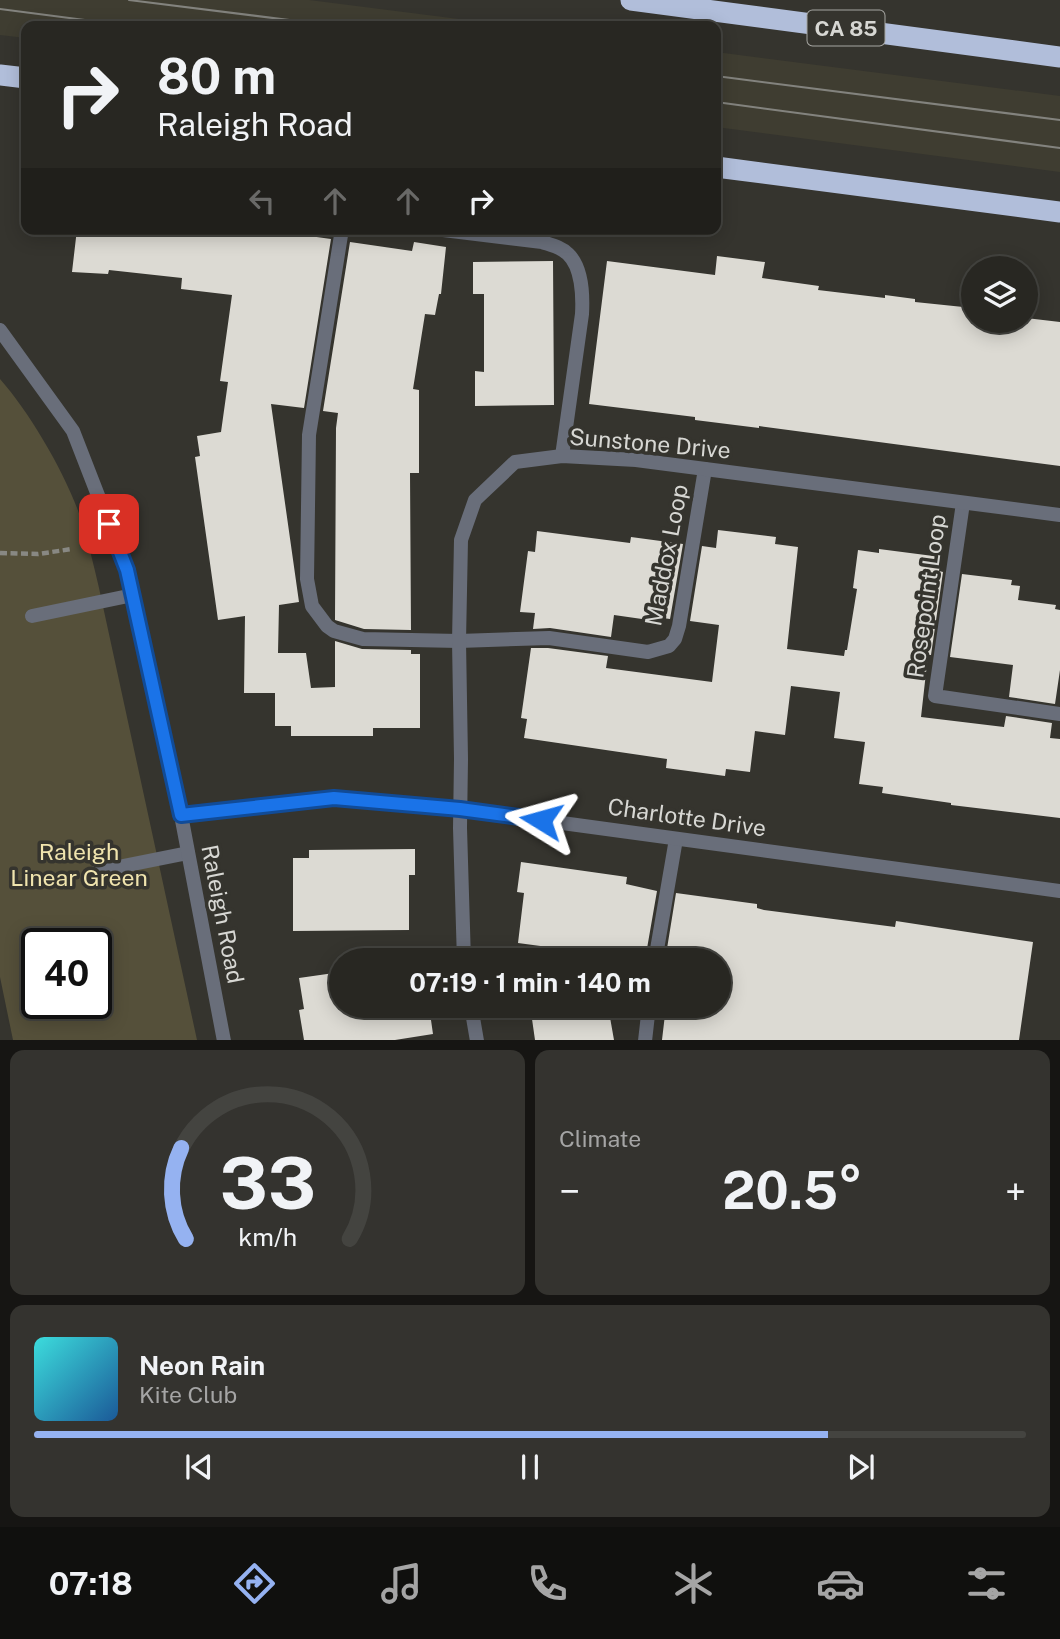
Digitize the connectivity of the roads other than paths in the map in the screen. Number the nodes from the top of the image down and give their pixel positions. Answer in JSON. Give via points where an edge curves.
{"nodes":[{"id":1,"x":631,"y":0,"type":"edge"},
{"id":2,"x":1060,"y":57,"type":"edge"},
{"id":3,"x":0,"y":75,"type":"edge"},
{"id":4,"x":21,"y":77,"type":"edge"},
{"id":5,"x":721,"y":168,"type":"edge"},
{"id":6,"x":1060,"y":212,"type":"edge"},
{"id":7,"x":341,"y":235,"type":"edge"},
{"id":8,"x":484,"y":235,"type":"edge"},
{"id":9,"x":0,"y":330,"type":"edge"},
{"id":10,"x":562,"y":456,"type":"junction"},
{"id":11,"x":705,"y":469,"type":"junction"},
{"id":12,"x":963,"y":503,"type":"junction"},
{"id":13,"x":1060,"y":515,"type":"edge"},
{"id":14,"x":133,"y":595,"type":"junction"},
{"id":15,"x":32,"y":616,"type":"dead end"},
{"id":16,"x":458,"y":641,"type":"junction"},
{"id":17,"x":1060,"y":714,"type":"edge"},
{"id":18,"x":460,"y":809,"type":"junction"},
{"id":19,"x":181,"y":815,"type":"junction"},
{"id":20,"x":676,"y":839,"type":"junction"},
{"id":21,"x":188,"y":853,"type":"junction"},
{"id":22,"x":97,"y":871,"type":"dead end"},
{"id":23,"x":1060,"y":891,"type":"edge"},
{"id":24,"x":464,"y":948,"type":"edge"},
{"id":25,"x":657,"y":948,"type":"edge"},
{"id":26,"x":473,"y":1018,"type":"edge"},
{"id":27,"x":648,"y":1018,"type":"edge"},
{"id":28,"x":224,"y":1040,"type":"edge"},
{"id":29,"x":477,"y":1040,"type":"edge"},
{"id":30,"x":645,"y":1040,"type":"edge"}],
"edges":[{"from":1,"to":2,"type":"highway","number":"CA 85"},
{"from":3,"to":4,"type":"highway"},
{"from":5,"to":6,"type":"highway"},
{"from":7,"to":16,"type":"street","name":"Maddox Loop","via":[[308,448],[307,579],[312,606],[334,631],[363,639]]},
{"from":8,"to":10,"type":"street","via":[[542,242],[568,254],[575,264],[582,314]]},
{"from":9,"to":14,"type":"street","name":"Raleigh Road","via":[[74,432]]},
{"from":10,"to":11,"type":"street","name":"Sunstone Drive"},
{"from":10,"to":16,"type":"street","name":"Sunstone Drive","via":[[515,462],[475,500],[461,540]]},
{"from":11,"to":12,"type":"street","name":"Sunstone Drive"},
{"from":11,"to":16,"type":"street","name":"Maddox Loop","via":[[680,626],[668,646],[648,652],[550,638]]},
{"from":12,"to":13,"type":"street","name":"Sunstone Drive"},
{"from":12,"to":17,"type":"street","name":"Rosepoint Loop","via":[[935,696]]},
{"from":14,"to":15,"type":"street"},
{"from":14,"to":19,"type":"street","name":"Raleigh Road"},
{"from":16,"to":18,"type":"street","name":"Sunstone Drive"},
{"from":18,"to":19,"type":"street","name":"Charlotte Drive","via":[[334,798]]},
{"from":18,"to":20,"type":"street","name":"Charlotte Drive"},
{"from":18,"to":24,"type":"street","name":"Sunstone Drive"},
{"from":19,"to":21,"type":"street","name":"Raleigh Road"},
{"from":20,"to":23,"type":"street","name":"Charlotte Drive"},
{"from":20,"to":25,"type":"street"},
{"from":21,"to":22,"type":"street"},
{"from":21,"to":28,"type":"street","name":"Raleigh Road"},
{"from":26,"to":29,"type":"street"},
{"from":27,"to":30,"type":"street"}]}
